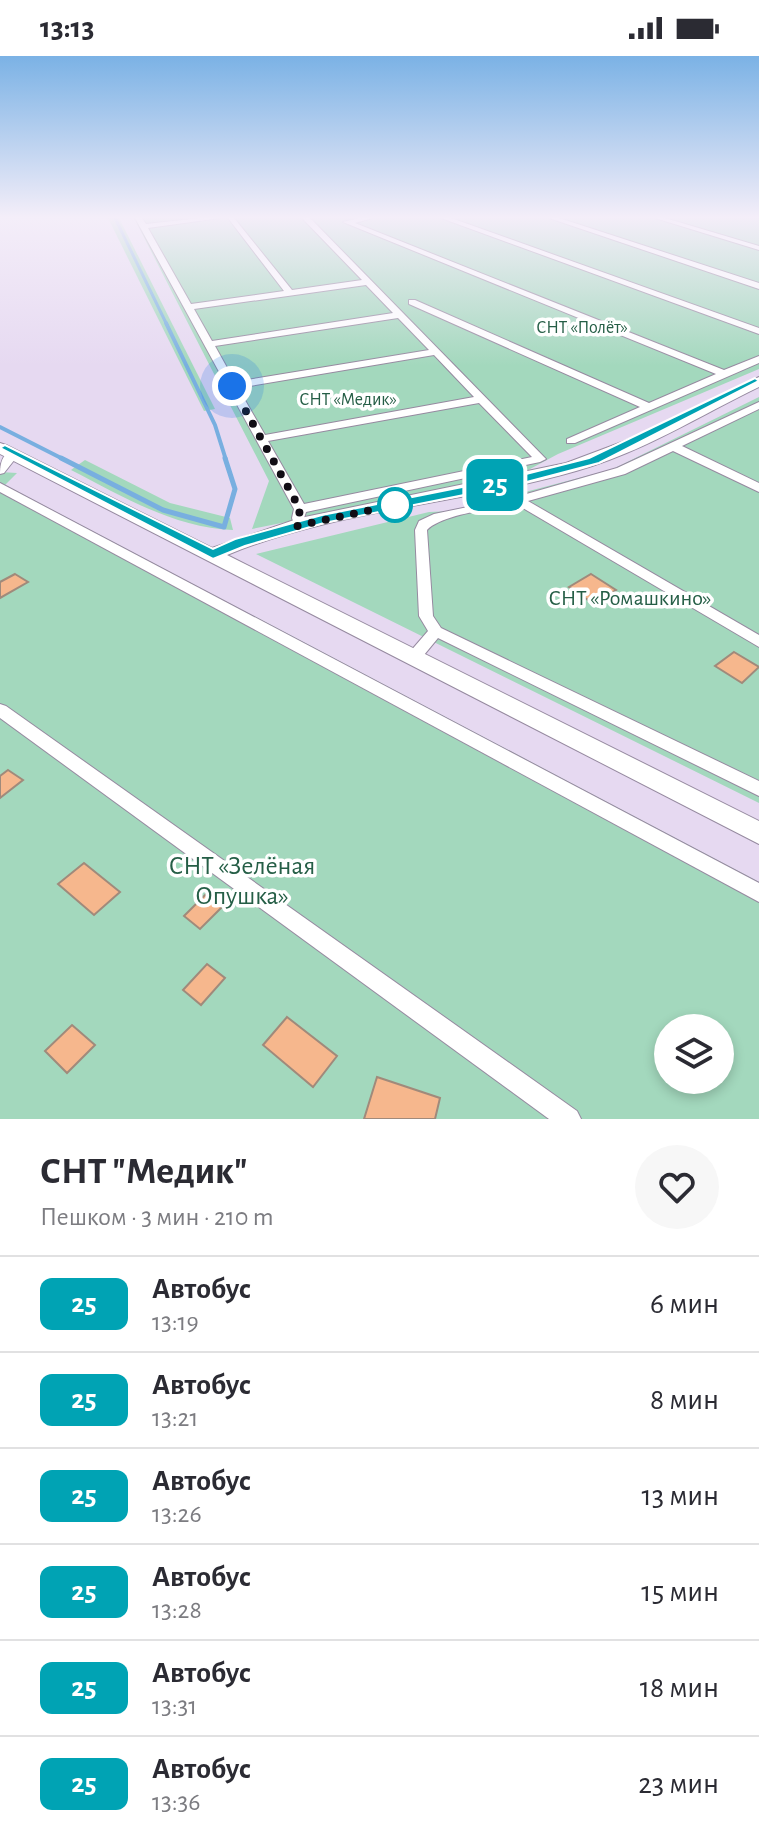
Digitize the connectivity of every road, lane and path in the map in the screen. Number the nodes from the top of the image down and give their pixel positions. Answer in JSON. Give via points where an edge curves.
{"nodes":[{"id":1,"x":167,"y":268,"type":"edge"},
{"id":2,"x":270,"y":268,"type":"edge"},
{"id":3,"x":354,"y":268,"type":"edge"},
{"id":4,"x":460,"y":268,"type":"edge"},
{"id":5,"x":583,"y":268,"type":"edge"},
{"id":6,"x":703,"y":268,"type":"edge"},
{"id":7,"x":368,"y":282,"type":"junction"},
{"id":8,"x":759,"y":286,"type":"edge"},
{"id":9,"x":290,"y":293,"type":"junction"},
{"id":10,"x":412,"y":302,"type":"dead end"},
{"id":11,"x":189,"y":307,"type":"junction"},
{"id":12,"x":400,"y":315,"type":"junction"},
{"id":13,"x":759,"y":331,"type":"edge"},
{"id":14,"x":209,"y":344,"type":"junction"},
{"id":15,"x":436,"y":352,"type":"junction"},
{"id":16,"x":759,"y":359,"type":"edge"},
{"id":17,"x":724,"y":374,"type":"junction"},
{"id":18,"x":759,"y":381,"type":"edge"},
{"id":19,"x":232,"y":386,"type":"junction"},
{"id":20,"x":482,"y":399,"type":"junction"},
{"id":21,"x":759,"y":405,"type":"edge"},
{"id":22,"x":649,"y":407,"type":"junction"},
{"id":23,"x":262,"y":439,"type":"junction"},
{"id":24,"x":571,"y":441,"type":"dead end"},
{"id":25,"x":674,"y":447,"type":"junction"},
{"id":26,"x":4,"y":450,"type":"edge"},
{"id":27,"x":0,"y":470,"type":"edge"},
{"id":28,"x":0,"y":487,"type":"edge"},
{"id":29,"x":759,"y":488,"type":"edge"},
{"id":30,"x":518,"y":500,"type":"junction"},
{"id":31,"x":298,"y":517,"type":"junction"},
{"id":32,"x":213,"y":554,"type":"junction"},
{"id":33,"x":436,"y":631,"type":"junction"},
{"id":34,"x":759,"y":642,"type":"edge"},
{"id":35,"x":414,"y":657,"type":"junction"},
{"id":36,"x":0,"y":710,"type":"edge"},
{"id":37,"x":759,"y":789,"type":"edge"},
{"id":38,"x":759,"y":833,"type":"edge"},
{"id":39,"x":759,"y":893,"type":"edge"},
{"id":40,"x":569,"y":1119,"type":"edge"}],
"edges":[{"from":1,"to":11,"type":"street"},
{"from":2,"to":9,"type":"street"},
{"from":3,"to":7,"type":"street"},
{"from":4,"to":17,"type":"street"},
{"from":5,"to":13,"type":"street"},
{"from":6,"to":8,"type":"street"},
{"from":7,"to":9,"type":"street"},
{"from":7,"to":12,"type":"street"},
{"from":9,"to":11,"type":"street"},
{"from":10,"to":22,"type":"street"},
{"from":11,"to":14,"type":"street"},
{"from":12,"to":14,"type":"street"},
{"from":12,"to":15,"type":"street"},
{"from":14,"to":19,"type":"street"},
{"from":15,"to":19,"type":"street"},
{"from":15,"to":20,"type":"street"},
{"from":16,"to":17,"type":"street"},
{"from":17,"to":22,"type":"street"},
{"from":18,"to":31,"type":"street","via":[[594,461],[519,480]]},
{"from":19,"to":23,"type":"street"},
{"from":20,"to":23,"type":"street"},
{"from":20,"to":31,"type":"street","via":[[540,459]]},
{"from":21,"to":25,"type":"street"},
{"from":22,"to":24,"type":"street"},
{"from":23,"to":31,"type":"street"},
{"from":25,"to":29,"type":"street"},
{"from":25,"to":30,"type":"street","via":[[621,471]]},
{"from":26,"to":27,"type":"street"},
{"from":26,"to":32,"type":"street"},
{"from":28,"to":39,"type":"street"},
{"from":30,"to":33,"type":"street","via":[[424,524],[426,616]]},
{"from":30,"to":34,"type":"street"},
{"from":31,"to":32,"type":"street"},
{"from":32,"to":35,"type":"street"},
{"from":33,"to":35,"type":"street"},
{"from":33,"to":37,"type":"street"},
{"from":35,"to":38,"type":"street"},
{"from":36,"to":40,"type":"street"}]}
